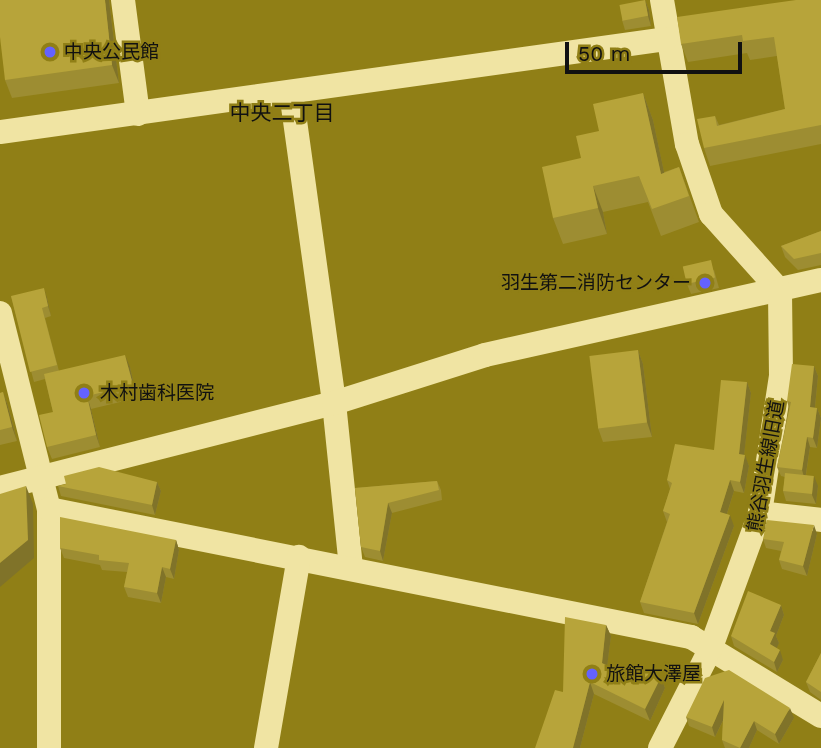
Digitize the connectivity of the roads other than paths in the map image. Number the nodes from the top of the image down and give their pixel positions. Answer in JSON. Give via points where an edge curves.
{"nodes":[{"id":1,"x":124,"y":0,"type":"edge"},
{"id":2,"x":662,"y":0,"type":"edge"},
{"id":3,"x":666,"y":39,"type":"junction"},
{"id":4,"x":291,"y":92,"type":"junction"},
{"id":5,"x":138,"y":114,"type":"junction"},
{"id":6,"x":0,"y":132,"type":"edge"},
{"id":7,"x":821,"y":280,"type":"edge"},
{"id":8,"x":780,"y":291,"type":"junction"},
{"id":9,"x":0,"y":313,"type":"edge"},
{"id":10,"x":334,"y":403,"type":"junction"},
{"id":11,"x":40,"y":475,"type":"junction"},
{"id":12,"x":0,"y":488,"type":"edge"},
{"id":13,"x":49,"y":509,"type":"junction"},
{"id":14,"x":760,"y":513,"type":"junction"},
{"id":15,"x":821,"y":520,"type":"edge"},
{"id":16,"x":299,"y":557,"type":"junction"},
{"id":17,"x":351,"y":568,"type":"junction"},
{"id":18,"x":710,"y":650,"type":"junction"},
{"id":19,"x":821,"y":716,"type":"edge"},
{"id":20,"x":669,"y":744,"type":"edge"},
{"id":21,"x":48,"y":748,"type":"edge"},
{"id":22,"x":266,"y":748,"type":"edge"}],
"edges":[{"from":1,"to":5,"type":"street"},
{"from":2,"to":3,"type":"street"},
{"from":3,"to":4,"type":"street"},
{"from":3,"to":8,"type":"street","via":[[687,144],[711,214]]},
{"from":4,"to":5,"type":"street"},
{"from":4,"to":10,"type":"street"},
{"from":5,"to":6,"type":"street"},
{"from":7,"to":8,"type":"street"},
{"from":8,"to":10,"type":"street","via":[[485,355]]},
{"from":8,"to":14,"type":"street","name":"熊谷羽生線旧道","via":[[781,375]]},
{"from":9,"to":11,"type":"street"},
{"from":10,"to":11,"type":"street"},
{"from":10,"to":17,"type":"street"},
{"from":11,"to":12,"type":"street"},
{"from":11,"to":13,"type":"street"},
{"from":13,"to":16,"type":"street"},
{"from":13,"to":21,"type":"street"},
{"from":14,"to":15,"type":"street"},
{"from":14,"to":18,"type":"street","name":"熊谷羽生線旧道"},
{"from":16,"to":17,"type":"street"},
{"from":16,"to":22,"type":"street"},
{"from":17,"to":18,"type":"street","via":[[691,637]]},
{"from":18,"to":19,"type":"street"},
{"from":18,"to":20,"type":"street","name":"熊谷羽生線旧道"}]}
